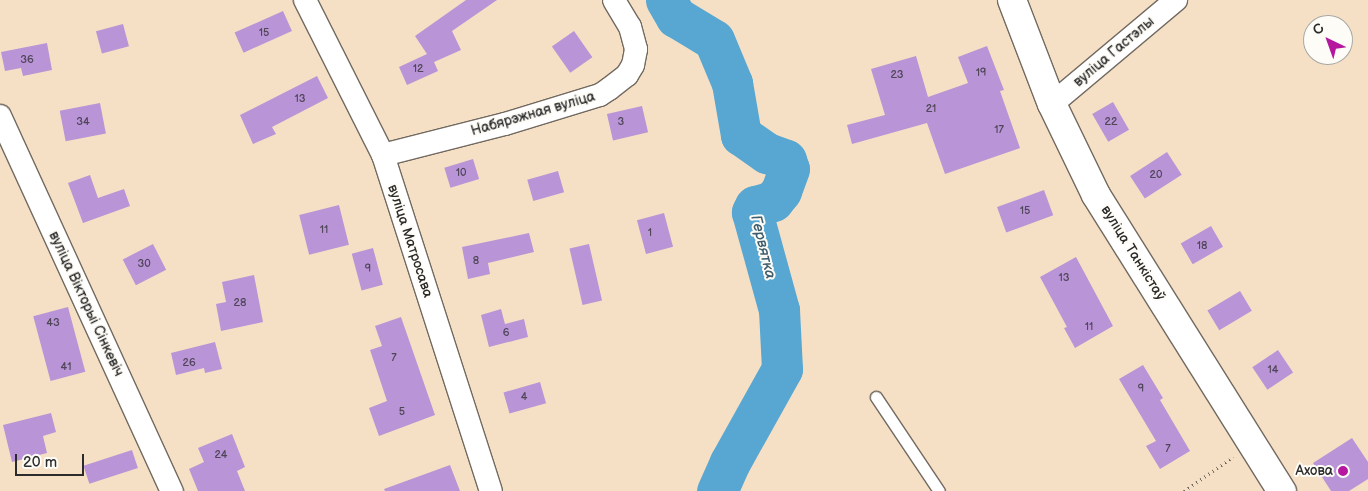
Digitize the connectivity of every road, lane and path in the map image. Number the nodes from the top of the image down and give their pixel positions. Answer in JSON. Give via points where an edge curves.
{"nodes":[{"id":1,"x":304,"y":0,"type":"edge"},
{"id":2,"x":614,"y":0,"type":"edge"},
{"id":3,"x":1012,"y":0,"type":"edge"},
{"id":4,"x":1176,"y":0,"type":"edge"},
{"id":5,"x":1052,"y":104,"type":"junction"},
{"id":6,"x":0,"y":116,"type":"edge"},
{"id":7,"x":383,"y":155,"type":"junction"},
{"id":8,"x":876,"y":397,"type":"dead end"},
{"id":9,"x":1238,"y":454,"type":"dead end"},
{"id":10,"x":172,"y":491,"type":"edge"},
{"id":11,"x":491,"y":491,"type":"edge"},
{"id":12,"x":939,"y":491,"type":"edge"},
{"id":13,"x":1184,"y":491,"type":"edge"},
{"id":14,"x":1282,"y":491,"type":"edge"}],
"edges":[{"from":1,"to":7,"type":"street","name":"вуліца Матросава"},
{"from":2,"to":7,"type":"street","name":"Набярэжная вуліца","via":[[630,27],[636,49],[627,75],[610,90],[505,124]]},
{"from":3,"to":5,"type":"street","name":"вуліца Танкістаў"},
{"from":4,"to":5,"type":"street","name":"вуліца Гастэлы"},
{"from":5,"to":14,"type":"street","name":"вуліца Танкістаў","via":[[1096,195]]},
{"from":6,"to":10,"type":"street","name":"вуліца Вікторыі Сінкевіч"},
{"from":7,"to":11,"type":"street","name":"вуліца Матросава"},
{"from":8,"to":12,"type":"lane"},
{"from":9,"to":13,"type":"path"}]}
